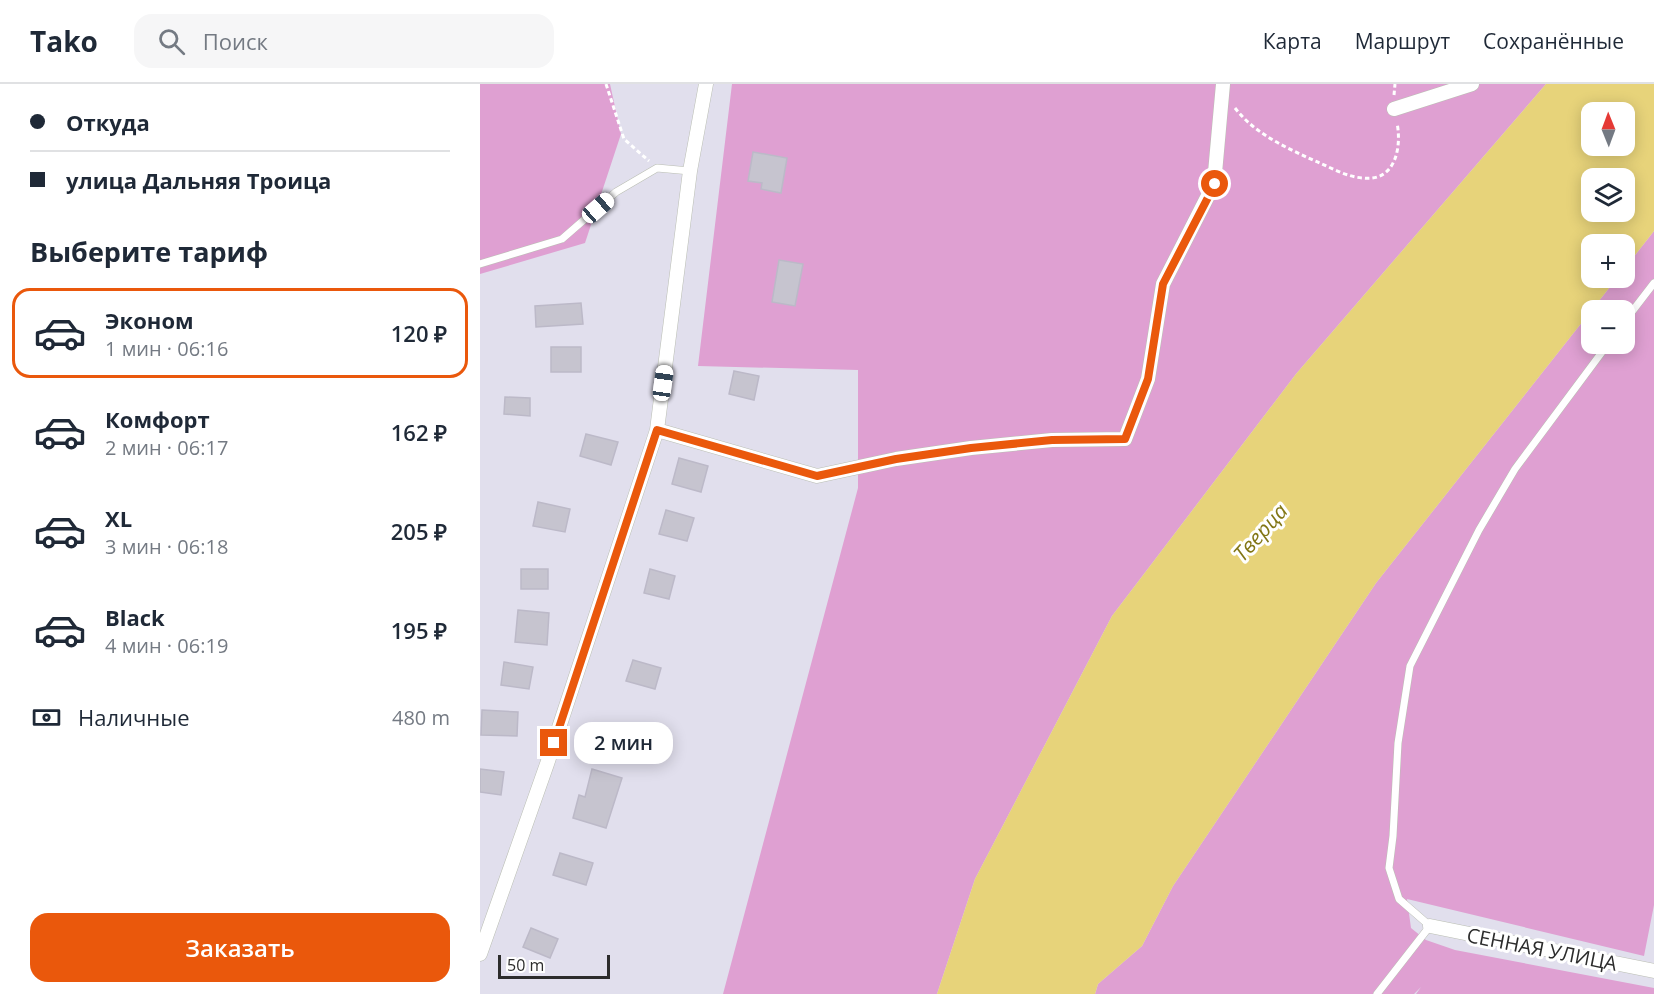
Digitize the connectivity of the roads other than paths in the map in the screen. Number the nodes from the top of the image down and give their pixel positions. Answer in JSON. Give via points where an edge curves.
{"nodes":[{"id":1,"x":706,"y":84,"type":"edge"},
{"id":2,"x":1222,"y":84,"type":"edge"},
{"id":3,"x":1472,"y":84,"type":"edge"},
{"id":4,"x":1394,"y":109,"type":"road end"},
{"id":5,"x":690,"y":171,"type":"junction"},
{"id":6,"x":480,"y":264,"type":"edge"},
{"id":7,"x":1654,"y":283,"type":"edge"},
{"id":8,"x":1635,"y":308,"type":"edge"},
{"id":9,"x":1601,"y":354,"type":"edge"},
{"id":10,"x":657,"y":430,"type":"junction"},
{"id":11,"x":1430,"y":926,"type":"junction"},
{"id":12,"x":480,"y":954,"type":"edge"},
{"id":13,"x":1654,"y":971,"type":"edge"},
{"id":14,"x":1377,"y":994,"type":"edge"}],
"edges":[{"from":1,"to":5,"type":"street"},
{"from":2,"to":10,"type":"street","via":[[1215,184],[1163,284],[1148,379],[1125,439],[1052,440],[971,448],[817,476]]},
{"from":3,"to":4,"type":"street"},
{"from":5,"to":6,"type":"lane","via":[[657,168],[616,192],[562,239]]},
{"from":5,"to":10,"type":"street"},
{"from":7,"to":8,"type":"lane"},
{"from":9,"to":11,"type":"lane","via":[[1515,469],[1479,530],[1410,666],[1398,743],[1389,868],[1399,899]]},
{"from":10,"to":12,"type":"street"},
{"from":11,"to":13,"type":"street","name":"СЕННАЯ УЛИЦА"},
{"from":11,"to":14,"type":"lane"}]}
